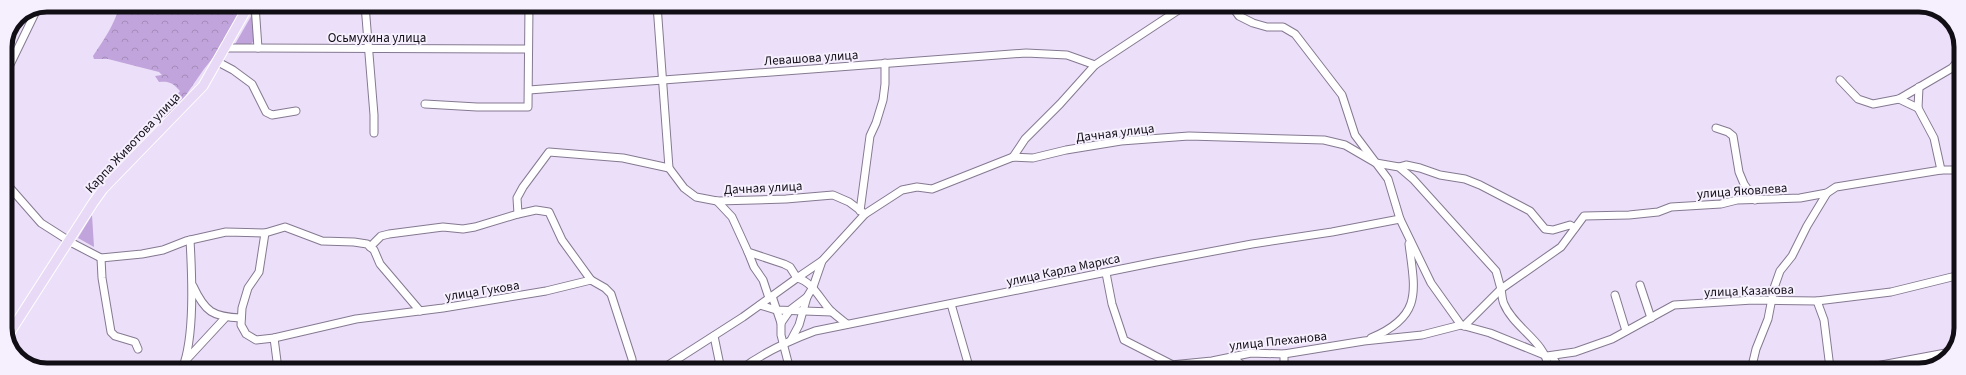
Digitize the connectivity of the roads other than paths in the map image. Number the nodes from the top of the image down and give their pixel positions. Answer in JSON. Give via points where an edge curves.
{"nodes":[{"id":1,"x":245,"y":12,"type":"edge"},
{"id":2,"x":255,"y":12,"type":"edge"},
{"id":3,"x":366,"y":12,"type":"edge"},
{"id":4,"x":529,"y":12,"type":"edge"},
{"id":5,"x":658,"y":12,"type":"edge"},
{"id":6,"x":1177,"y":12,"type":"edge"},
{"id":7,"x":1236,"y":12,"type":"edge"},
{"id":8,"x":34,"y":15,"type":"edge"},
{"id":9,"x":226,"y":48,"type":"junction"},
{"id":10,"x":258,"y":48,"type":"junction"},
{"id":11,"x":369,"y":49,"type":"junction"},
{"id":12,"x":528,"y":49,"type":"junction"},
{"id":13,"x":12,"y":60,"type":"edge"},
{"id":14,"x":218,"y":62,"type":"junction"},
{"id":15,"x":885,"y":63,"type":"junction"},
{"id":16,"x":1094,"y":65,"type":"junction"},
{"id":17,"x":1952,"y":68,"type":"edge"},
{"id":18,"x":663,"y":79,"type":"junction"},
{"id":19,"x":1840,"y":80,"type":"dead end"},
{"id":20,"x":1919,"y":87,"type":"junction"},
{"id":21,"x":529,"y":90,"type":"junction"},
{"id":22,"x":1899,"y":99,"type":"junction"},
{"id":23,"x":425,"y":104,"type":"dead end"},
{"id":24,"x":1918,"y":108,"type":"junction"},
{"id":25,"x":296,"y":111,"type":"dead end"},
{"id":26,"x":1716,"y":128,"type":"dead end"},
{"id":27,"x":374,"y":133,"type":"dead end"},
{"id":28,"x":1013,"y":157,"type":"junction"},
{"id":29,"x":1376,"y":163,"type":"junction"},
{"id":30,"x":1399,"y":167,"type":"junction"},
{"id":31,"x":669,"y":168,"type":"junction"},
{"id":32,"x":1941,"y":170,"type":"junction"},
{"id":33,"x":1954,"y":170,"type":"edge"},
{"id":34,"x":1827,"y":193,"type":"junction"},
{"id":35,"x":12,"y":196,"type":"edge"},
{"id":36,"x":1755,"y":200,"type":"junction"},
{"id":37,"x":717,"y":201,"type":"junction"},
{"id":38,"x":862,"y":212,"type":"junction"},
{"id":39,"x":518,"y":214,"type":"junction"},
{"id":40,"x":1400,"y":219,"type":"junction"},
{"id":41,"x":1576,"y":228,"type":"junction"},
{"id":42,"x":264,"y":233,"type":"junction"},
{"id":43,"x":1408,"y":238,"type":"junction"},
{"id":44,"x":190,"y":240,"type":"junction"},
{"id":45,"x":68,"y":241,"type":"junction"},
{"id":46,"x":370,"y":247,"type":"junction"},
{"id":47,"x":748,"y":252,"type":"junction"},
{"id":48,"x":102,"y":258,"type":"junction"},
{"id":49,"x":822,"y":261,"type":"junction"},
{"id":50,"x":1106,"y":273,"type":"junction"},
{"id":51,"x":1954,"y":276,"type":"edge"},
{"id":52,"x":797,"y":278,"type":"junction"},
{"id":53,"x":591,"y":280,"type":"junction"},
{"id":54,"x":192,"y":284,"type":"junction"},
{"id":55,"x":1640,"y":285,"type":"dead end"},
{"id":56,"x":813,"y":287,"type":"junction"},
{"id":57,"x":1501,"y":289,"type":"junction"},
{"id":58,"x":1615,"y":295,"type":"dead end"},
{"id":59,"x":771,"y":297,"type":"junction"},
{"id":60,"x":807,"y":297,"type":"junction"},
{"id":61,"x":1772,"y":300,"type":"junction"},
{"id":62,"x":1817,"y":301,"type":"junction"},
{"id":63,"x":951,"y":304,"type":"junction"},
{"id":64,"x":760,"y":305,"type":"junction"},
{"id":65,"x":776,"y":310,"type":"junction"},
{"id":66,"x":790,"y":310,"type":"junction"},
{"id":67,"x":805,"y":310,"type":"junction"},
{"id":68,"x":420,"y":311,"type":"junction"},
{"id":69,"x":832,"y":312,"type":"junction"},
{"id":70,"x":224,"y":318,"type":"junction"},
{"id":71,"x":241,"y":318,"type":"junction"},
{"id":72,"x":1651,"y":318,"type":"junction"},
{"id":73,"x":781,"y":323,"type":"junction"},
{"id":74,"x":848,"y":324,"type":"junction"},
{"id":75,"x":1462,"y":325,"type":"junction"},
{"id":76,"x":12,"y":329,"type":"edge"},
{"id":77,"x":1626,"y":331,"type":"junction"},
{"id":78,"x":714,"y":336,"type":"junction"},
{"id":79,"x":274,"y":338,"type":"junction"},
{"id":80,"x":791,"y":340,"type":"junction"},
{"id":81,"x":1363,"y":341,"type":"junction"},
{"id":82,"x":783,"y":343,"type":"junction"},
{"id":83,"x":138,"y":349,"type":"dead end"},
{"id":84,"x":1284,"y":354,"type":"junction"},
{"id":85,"x":1942,"y":354,"type":"edge"},
{"id":86,"x":1550,"y":356,"type":"junction"},
{"id":87,"x":1232,"y":357,"type":"junction"},
{"id":88,"x":187,"y":359,"type":"junction"},
{"id":89,"x":185,"y":363,"type":"edge"},
{"id":90,"x":277,"y":363,"type":"edge"},
{"id":91,"x":633,"y":363,"type":"edge"},
{"id":92,"x":673,"y":363,"type":"edge"},
{"id":93,"x":720,"y":363,"type":"edge"},
{"id":94,"x":749,"y":363,"type":"edge"},
{"id":95,"x":788,"y":363,"type":"edge"},
{"id":96,"x":968,"y":363,"type":"edge"},
{"id":97,"x":1169,"y":363,"type":"edge"},
{"id":98,"x":1185,"y":363,"type":"edge"},
{"id":99,"x":1239,"y":363,"type":"edge"},
{"id":100,"x":1284,"y":363,"type":"edge"},
{"id":101,"x":1549,"y":363,"type":"edge"},
{"id":102,"x":1555,"y":363,"type":"edge"},
{"id":103,"x":1753,"y":363,"type":"edge"},
{"id":104,"x":1831,"y":363,"type":"edge"},
{"id":105,"x":1892,"y":363,"type":"edge"}],
"edges":[{"from":1,"to":9,"type":"main road","name":"Карпа Животова улица"},
{"from":2,"to":10,"type":"street"},
{"from":3,"to":11,"type":"street"},
{"from":4,"to":12,"type":"street"},
{"from":5,"to":18,"type":"street"},
{"from":6,"to":16,"type":"street"},
{"from":7,"to":29,"type":"street","via":[[1253,23],[1267,27],[1283,27],[1295,34],[1342,94],[1355,135]]},
{"from":8,"to":13,"type":"street"},
{"from":9,"to":10,"type":"street","name":"Осьмухина улица"},
{"from":9,"to":14,"type":"main road","name":"Карпа Животова улица"},
{"from":10,"to":11,"type":"street","name":"Осьмухина улица"},
{"from":11,"to":12,"type":"street","name":"Осьмухина улица"},
{"from":11,"to":27,"type":"street"},
{"from":12,"to":21,"type":"street"},
{"from":14,"to":25,"type":"street","via":[[252,84],[266,112],[272,115]]},
{"from":14,"to":45,"type":"main road","name":"Карпа Животова улица","via":[[203,86],[92,203]]},
{"from":15,"to":16,"type":"street","name":"Левашова улица","via":[[1026,53],[1067,55]]},
{"from":15,"to":18,"type":"street","name":"Левашова улица"},
{"from":15,"to":38,"type":"street","via":[[883,100],[870,136]]},
{"from":16,"to":28,"type":"street","via":[[1025,139]]},
{"from":17,"to":20,"type":"street"},
{"from":18,"to":21,"type":"street","name":"Левашова улица"},
{"from":18,"to":31,"type":"street"},
{"from":19,"to":22,"type":"street","via":[[1858,99],[1873,104]]},
{"from":20,"to":22,"type":"street"},
{"from":20,"to":24,"type":"street"},
{"from":21,"to":23,"type":"street","via":[[528,107]]},
{"from":22,"to":24,"type":"street"},
{"from":24,"to":32,"type":"street","via":[[1934,138]]},
{"from":26,"to":36,"type":"street","via":[[1733,136],[1739,172]]},
{"from":28,"to":29,"type":"street","name":"Дачная улица","via":[[1033,158],[1121,141],[1189,136],[1324,140],[1345,145]]},
{"from":28,"to":38,"type":"street","name":"Дачная улица","via":[[932,189],[917,187],[902,190]]},
{"from":29,"to":30,"type":"street"},
{"from":29,"to":40,"type":"street","via":[[1388,180]]},
{"from":30,"to":41,"type":"street","via":[[1406,165],[1420,168],[1480,185],[1530,211],[1545,229],[1553,230],[1570,225]]},
{"from":30,"to":57,"type":"street","via":[[1413,179],[1496,271]]},
{"from":31,"to":37,"type":"street","name":"Дачная улица","via":[[684,188],[696,197]]},
{"from":31,"to":39,"type":"street","via":[[623,158],[550,152],[517,198]]},
{"from":32,"to":33,"type":"street","name":"улица Яковлева"},
{"from":32,"to":34,"type":"street","name":"улица Яковлева","via":[[1836,187]]},
{"from":34,"to":36,"type":"street","name":"улица Яковлева","via":[[1800,198]]},
{"from":34,"to":61,"type":"street","via":[[1797,248],[1780,271]]},
{"from":35,"to":45,"type":"street","via":[[41,223]]},
{"from":36,"to":41,"type":"street","name":"улица Яковлева","via":[[1671,207],[1658,212],[1629,215],[1584,216]]},
{"from":37,"to":38,"type":"street","name":"Дачная улица","via":[[786,200],[832,195],[849,202]]},
{"from":37,"to":47,"type":"street","via":[[732,217]]},
{"from":38,"to":49,"type":"street","name":"Дачная улица"},
{"from":39,"to":46,"type":"street","via":[[463,229],[443,227],[389,234],[381,236]]},
{"from":39,"to":53,"type":"street","via":[[536,210],[549,212],[562,240]]},
{"from":40,"to":43,"type":"street"},
{"from":40,"to":50,"type":"street","name":"улица Карла Маркса","via":[[1252,244]]},
{"from":41,"to":57,"type":"street","name":"улица Яковлева","via":[[1561,247]]},
{"from":42,"to":44,"type":"street","via":[[226,232]]},
{"from":42,"to":46,"type":"street","via":[[285,227],[322,241],[354,242]]},
{"from":42,"to":71,"type":"street","via":[[259,272],[248,288]]},
{"from":43,"to":75,"type":"street","via":[[1431,283]]},
{"from":43,"to":81,"type":"street","via":[[1414,283],[1414,296],[1408,310],[1399,323]]},
{"from":44,"to":48,"type":"street","via":[[163,250]]},
{"from":44,"to":54,"type":"street"},
{"from":45,"to":48,"type":"street"},
{"from":45,"to":76,"type":"main road","name":"Карпа Животова улица"},
{"from":46,"to":68,"type":"street","via":[[380,264]]},
{"from":47,"to":52,"type":"street","via":[[790,267]]},
{"from":47,"to":59,"type":"street"},
{"from":48,"to":83,"type":"street","via":[[102,278],[111,332],[115,336],[135,342]]},
{"from":49,"to":52,"type":"street"},
{"from":49,"to":56,"type":"street","name":"Дачная улица"},
{"from":50,"to":63,"type":"street","name":"улица Карла Маркса"},
{"from":50,"to":97,"type":"street","via":[[1112,304],[1124,340]]},
{"from":51,"to":62,"type":"street","name":"улица Казакова","via":[[1891,292]]},
{"from":52,"to":56,"type":"street","via":[[805,280]]},
{"from":52,"to":59,"type":"street"},
{"from":53,"to":68,"type":"street","name":"улица Гукова","via":[[546,291]]},
{"from":53,"to":91,"type":"street","via":[[611,294]]},
{"from":54,"to":70,"type":"street","via":[[201,304]]},
{"from":54,"to":88,"type":"street"},
{"from":55,"to":72,"type":"street"},
{"from":56,"to":60,"type":"street","name":"Дачная улица"},
{"from":56,"to":69,"type":"street"},
{"from":57,"to":75,"type":"street","name":"улица Яковлева"},
{"from":57,"to":86,"type":"street","via":[[1504,304],[1513,319]]},
{"from":58,"to":77,"type":"street"},
{"from":59,"to":64,"type":"street"},
{"from":59,"to":65,"type":"street"},
{"from":60,"to":66,"type":"street","name":"Дачная улица"},
{"from":60,"to":67,"type":"street"},
{"from":61,"to":62,"type":"street","name":"улица Казакова"},
{"from":61,"to":72,"type":"street","name":"улица Казакова","via":[[1717,306],[1674,305]]},
{"from":61,"to":103,"type":"street"},
{"from":62,"to":104,"type":"street","via":[[1824,320]]},
{"from":63,"to":74,"type":"street","name":"улица Карла Маркса"},
{"from":63,"to":96,"type":"street"},
{"from":64,"to":65,"type":"street"},
{"from":64,"to":78,"type":"street"},
{"from":65,"to":66,"type":"street"},
{"from":65,"to":73,"type":"street"},
{"from":66,"to":67,"type":"street"},
{"from":66,"to":73,"type":"street","name":"Дачная улица"},
{"from":67,"to":69,"type":"street"},
{"from":67,"to":80,"type":"street"},
{"from":68,"to":79,"type":"street","name":"улица Гукова","via":[[356,319]]},
{"from":69,"to":74,"type":"street"},
{"from":70,"to":71,"type":"street"},
{"from":70,"to":88,"type":"street"},
{"from":71,"to":79,"type":"street","name":"улица Гукова","via":[[241,325],[246,334],[256,340]]},
{"from":72,"to":77,"type":"street","name":"улица Казакова"},
{"from":73,"to":82,"type":"street"},
{"from":74,"to":80,"type":"street","name":"улица Карла Маркса","via":[[815,331]]},
{"from":75,"to":81,"type":"street","name":"улица Плеханова","via":[[1422,335]]},
{"from":75,"to":86,"type":"street"},
{"from":77,"to":86,"type":"street","name":"улица Казакова","via":[[1612,339],[1575,352]]},
{"from":78,"to":92,"type":"street"},
{"from":78,"to":93,"type":"street"},
{"from":79,"to":90,"type":"street"},
{"from":80,"to":82,"type":"street","name":"улица Карла Маркса"},
{"from":81,"to":84,"type":"street","name":"улица Плеханова"},
{"from":82,"to":94,"type":"street","name":"улица Карла Маркса"},
{"from":82,"to":95,"type":"street"},
{"from":84,"to":87,"type":"street","name":"улица Плеханова","via":[[1251,353]]},
{"from":84,"to":100,"type":"street"},
{"from":85,"to":105,"type":"street"},
{"from":86,"to":101,"type":"street"},
{"from":86,"to":102,"type":"street"},
{"from":87,"to":98,"type":"street","name":"улица Плеханова"},
{"from":87,"to":99,"type":"street"},
{"from":88,"to":89,"type":"street"}]}
